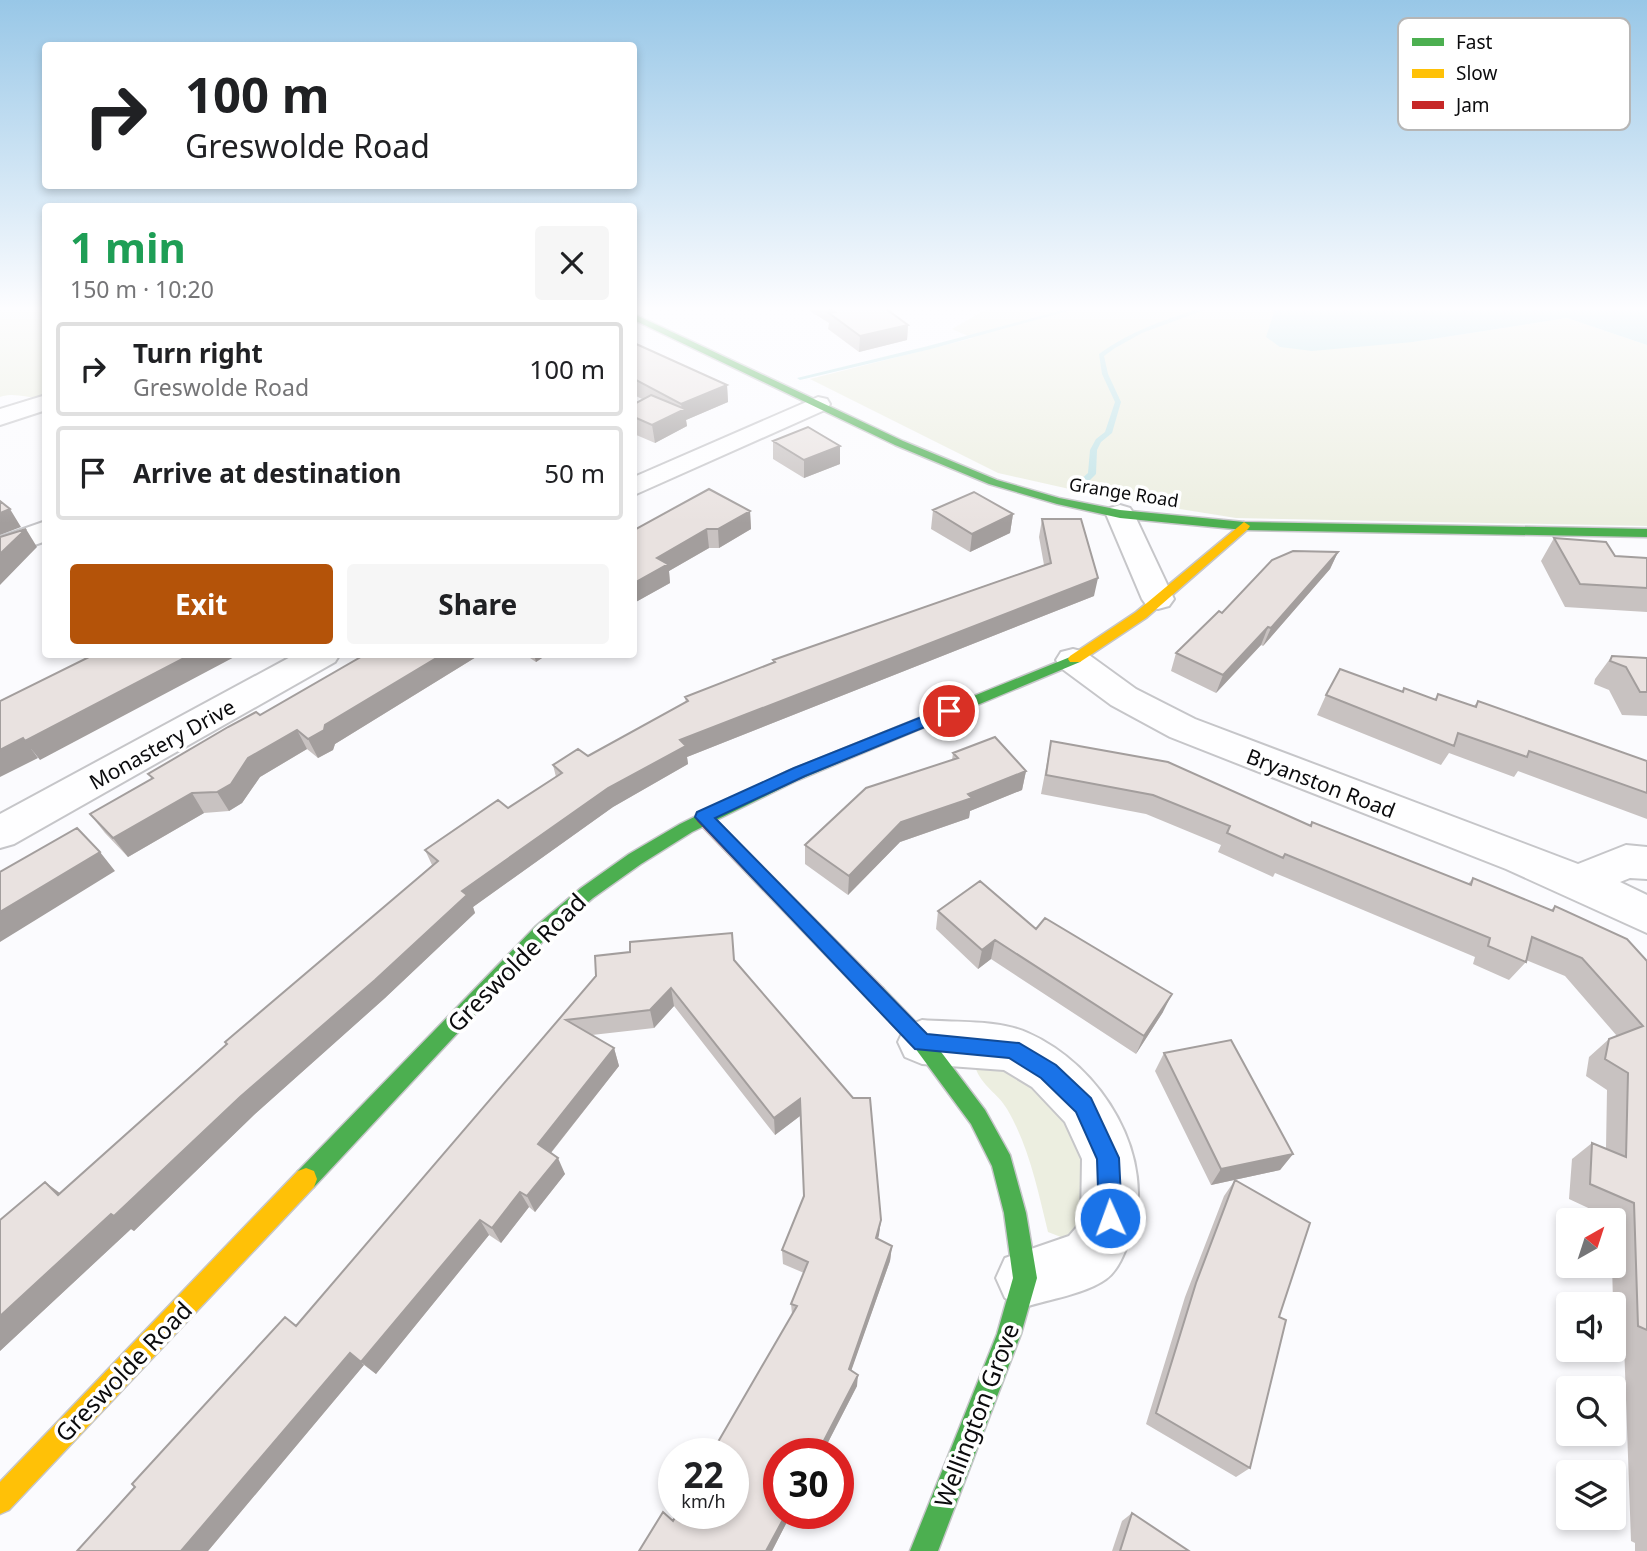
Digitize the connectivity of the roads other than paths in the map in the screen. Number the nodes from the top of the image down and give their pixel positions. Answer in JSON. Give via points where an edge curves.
{"nodes":[{"id":1,"x":764,"y":378,"type":"edge"},
{"id":2,"x":42,"y":403,"type":"edge"},
{"id":3,"x":818,"y":404,"type":"junction"},
{"id":4,"x":7,"y":409,"type":"edge"},
{"id":5,"x":637,"y":486,"type":"edge"},
{"id":6,"x":1120,"y":514,"type":"junction"},
{"id":7,"x":1244,"y":526,"type":"junction"},
{"id":8,"x":42,"y":532,"type":"edge"},
{"id":9,"x":1647,"y":533,"type":"edge"},
{"id":10,"x":0,"y":548,"type":"edge"},
{"id":11,"x":1158,"y":599,"type":"junction"},
{"id":12,"x":316,"y":658,"type":"edge"},
{"id":13,"x":1073,"y":660,"type":"junction"},
{"id":14,"x":703,"y":817,"type":"junction"},
{"id":15,"x":0,"y":833,"type":"edge"},
{"id":16,"x":1647,"y":863,"type":"edge"},
{"id":17,"x":1582,"y":881,"type":"junction"},
{"id":18,"x":1647,"y":915,"type":"edge"},
{"id":19,"x":922,"y":1042,"type":"junction"},
{"id":20,"x":1025,"y":1278,"type":"junction"},
{"id":21,"x":0,"y":1501,"type":"edge"},
{"id":22,"x":924,"y":1551,"type":"edge"}],
"edges":[{"from":1,"to":3,"type":"street","name":"Grange Road"},
{"from":2,"to":4,"type":"street"},
{"from":3,"to":5,"type":"street"},
{"from":3,"to":6,"type":"street","name":"Grange Road","via":[[993,482]]},
{"from":6,"to":7,"type":"street","name":"Grange Road"},
{"from":6,"to":11,"type":"street"},
{"from":7,"to":9,"type":"street","name":"Grange Road"},
{"from":7,"to":11,"type":"street","name":"Greswolde Road"},
{"from":8,"to":10,"type":"street"},
{"from":11,"to":13,"type":"street","name":"Greswolde Road","via":[[1116,634]]},
{"from":12,"to":15,"type":"street","name":"Monastery Drive"},
{"from":13,"to":14,"type":"street","name":"Greswolde Road","via":[[800,772]]},
{"from":13,"to":17,"type":"street","name":"Bryanston Road","via":[[1091,677],[1193,732]]},
{"from":14,"to":19,"type":"street","name":"Wellington Grove"},
{"from":14,"to":21,"type":"street","name":"Greswolde Road","via":[[600,881],[541,932]]},
{"from":16,"to":17,"type":"street","via":[[1626,861]]},
{"from":17,"to":18,"type":"street","name":"Bryanston Road"},
{"from":19,"to":20,"type":"street","name":"Wellington Grove","via":[[978,1117],[1002,1163]]},
{"from":19,"to":20,"type":"street","via":[[1012,1049],[1049,1071],[1083,1105],[1108,1158],[1110,1218],[1101,1241],[1087,1259]]},
{"from":20,"to":22,"type":"street","name":"Wellington Grove","via":[[1009,1334]]}]}
